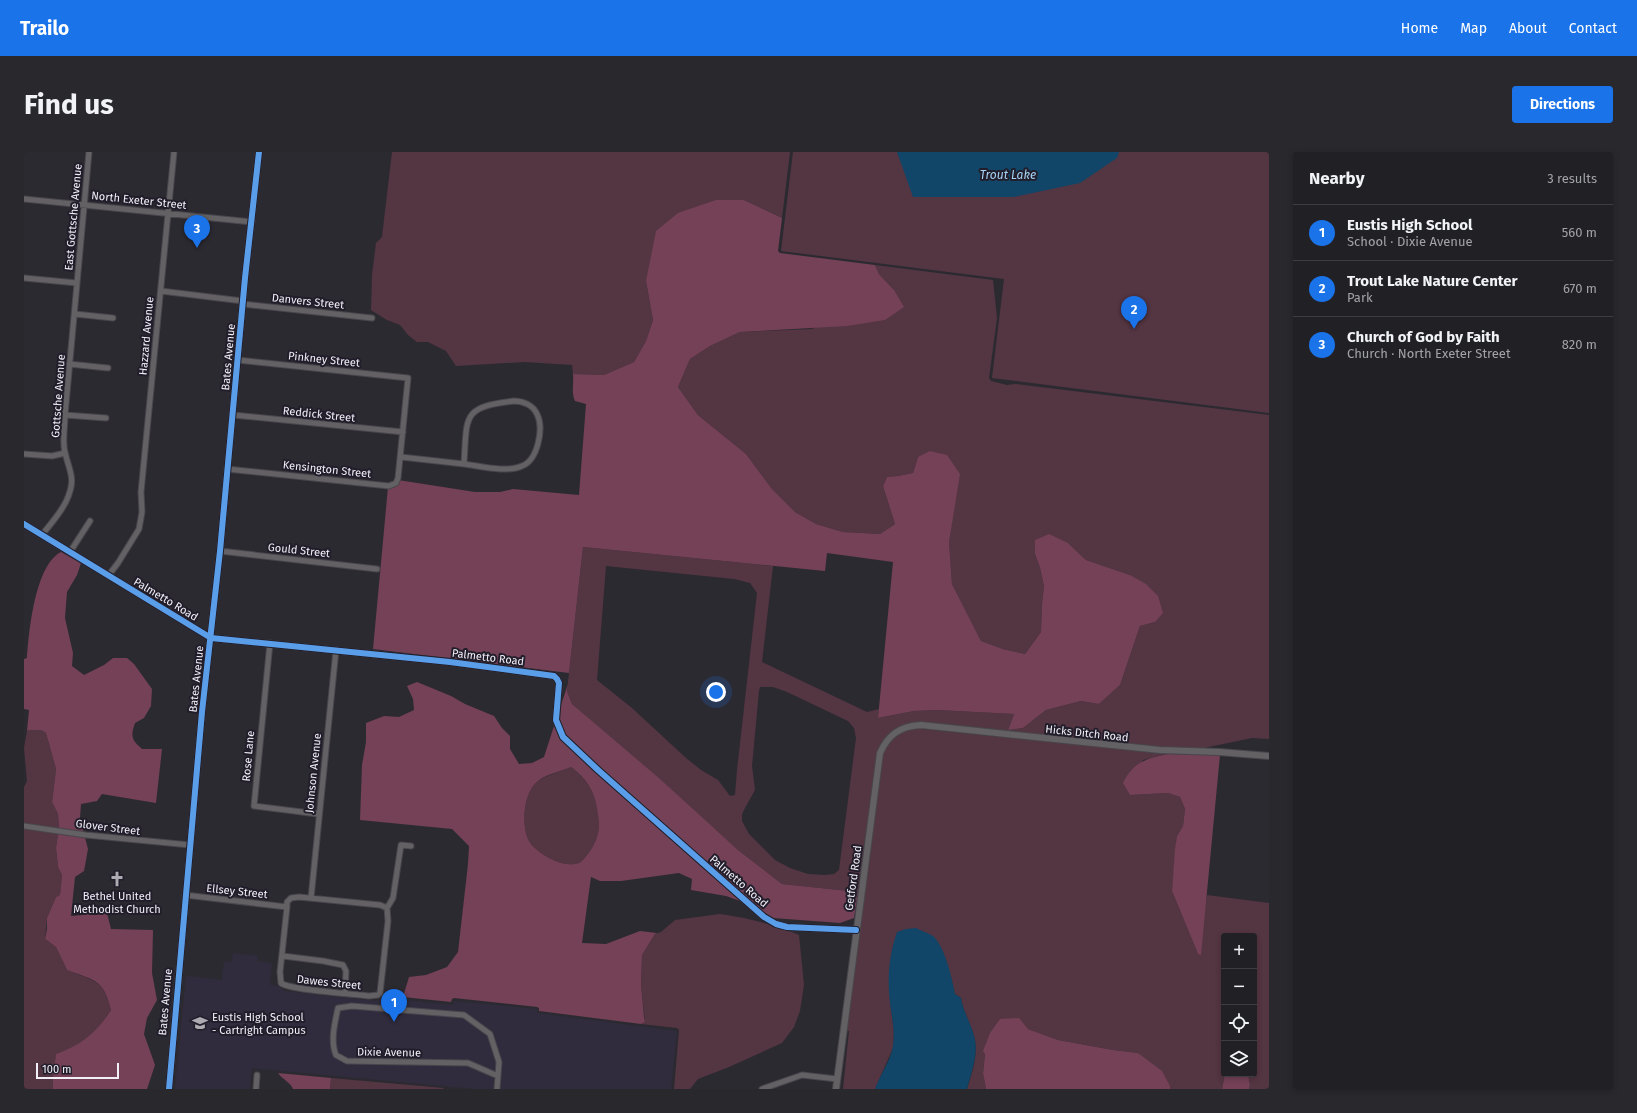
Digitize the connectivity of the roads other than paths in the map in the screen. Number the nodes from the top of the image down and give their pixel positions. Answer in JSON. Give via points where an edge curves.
{"nodes":[{"id":1,"x":89,"y":152,"type":"edge"},
{"id":2,"x":174,"y":152,"type":"edge"},
{"id":3,"x":259,"y":152,"type":"edge"},
{"id":4,"x":24,"y":199,"type":"edge"},
{"id":5,"x":84,"y":205,"type":"junction"},
{"id":6,"x":167,"y":213,"type":"junction"},
{"id":7,"x":252,"y":222,"type":"junction"},
{"id":8,"x":24,"y":278,"type":"edge"},
{"id":9,"x":77,"y":283,"type":"junction"},
{"id":10,"x":160,"y":291,"type":"junction"},
{"id":11,"x":243,"y":303,"type":"junction"},
{"id":12,"x":75,"y":314,"type":"junction"},
{"id":13,"x":113,"y":318,"type":"dead end"},
{"id":14,"x":372,"y":318,"type":"dead end"},
{"id":15,"x":238,"y":360,"type":"junction"},
{"id":16,"x":69,"y":364,"type":"junction"},
{"id":17,"x":108,"y":368,"type":"dead end"},
{"id":18,"x":65,"y":415,"type":"junction"},
{"id":19,"x":232,"y":415,"type":"junction"},
{"id":20,"x":106,"y":418,"type":"dead end"},
{"id":21,"x":403,"y":432,"type":"junction"},
{"id":22,"x":65,"y":453,"type":"junction"},
{"id":23,"x":24,"y":454,"type":"edge"},
{"id":24,"x":401,"y":457,"type":"junction"},
{"id":25,"x":464,"y":464,"type":"junction"},
{"id":26,"x":227,"y":469,"type":"junction"},
{"id":27,"x":90,"y":521,"type":"dead end"},
{"id":28,"x":24,"y":524,"type":"edge"},
{"id":29,"x":42,"y":535,"type":"junction"},
{"id":30,"x":220,"y":551,"type":"junction"},
{"id":31,"x":70,"y":552,"type":"junction"},
{"id":32,"x":377,"y":569,"type":"dead end"},
{"id":33,"x":108,"y":576,"type":"junction"},
{"id":34,"x":210,"y":638,"type":"junction"},
{"id":35,"x":270,"y":643,"type":"junction"},
{"id":36,"x":336,"y":650,"type":"junction"},
{"id":37,"x":903,"y":728,"type":"joint"},
{"id":38,"x":1269,"y":756,"type":"edge"},
{"id":39,"x":318,"y":814,"type":"junction"},
{"id":40,"x":24,"y":826,"type":"edge"},
{"id":41,"x":190,"y":845,"type":"junction"},
{"id":42,"x":411,"y":846,"type":"dead end"},
{"id":43,"x":185,"y":895,"type":"junction"},
{"id":44,"x":310,"y":898,"type":"junction"},
{"id":45,"x":286,"y":907,"type":"junction"},
{"id":46,"x":387,"y":908,"type":"junction"},
{"id":47,"x":856,"y":930,"type":"junction"},
{"id":48,"x":283,"y":956,"type":"junction"},
{"id":49,"x":345,"y":993,"type":"junction"},
{"id":50,"x":257,"y":1075,"type":"dead end"},
{"id":51,"x":498,"y":1076,"type":"junction"},
{"id":52,"x":838,"y":1079,"type":"junction"},
{"id":53,"x":169,"y":1089,"type":"edge"},
{"id":54,"x":256,"y":1089,"type":"edge"},
{"id":55,"x":497,"y":1089,"type":"edge"},
{"id":56,"x":762,"y":1089,"type":"edge"},
{"id":57,"x":836,"y":1089,"type":"edge"}],
"edges":[{"from":1,"to":5,"type":"street","name":"East Gottsche Avenue"},
{"from":2,"to":6,"type":"street","name":"Hazzard Avenue"},
{"from":3,"to":7,"type":"street","name":"Bates Avenue"},
{"from":4,"to":5,"type":"street","name":"North Exeter Street"},
{"from":5,"to":6,"type":"street","name":"North Exeter Street"},
{"from":5,"to":9,"type":"street","name":"East Gottsche Avenue"},
{"from":6,"to":7,"type":"street","name":"North Exeter Street"},
{"from":6,"to":10,"type":"street","name":"Hazzard Avenue"},
{"from":7,"to":11,"type":"street","name":"Bates Avenue"},
{"from":8,"to":9,"type":"street"},
{"from":9,"to":12,"type":"street","name":"Gottsche Avenue"},
{"from":10,"to":11,"type":"street","name":"Danvers Street"},
{"from":10,"to":33,"type":"street","name":"Hazzard Avenue","via":[[141,492],[141,522],[133,540]]},
{"from":11,"to":14,"type":"street","name":"Danvers Street"},
{"from":11,"to":15,"type":"street","name":"Bates Avenue"},
{"from":12,"to":13,"type":"street"},
{"from":12,"to":16,"type":"street","name":"Gottsche Avenue"},
{"from":15,"to":19,"type":"street","name":"Bates Avenue"},
{"from":15,"to":21,"type":"street","name":"Pinkney Street","via":[[408,378]]},
{"from":16,"to":17,"type":"street"},
{"from":16,"to":18,"type":"street","name":"Gottsche Avenue"},
{"from":18,"to":20,"type":"street"},
{"from":18,"to":22,"type":"street","name":"Gottsche Avenue"},
{"from":19,"to":21,"type":"street","name":"Reddick Street"},
{"from":19,"to":26,"type":"street","name":"Bates Avenue"},
{"from":21,"to":24,"type":"street"},
{"from":22,"to":23,"type":"street","via":[[52,456]]},
{"from":22,"to":29,"type":"street","name":"Gottsche Avenue","via":[[72,473],[70,490],[65,504]]},
{"from":24,"to":25,"type":"street"},
{"from":24,"to":26,"type":"street","name":"Kensington Street","via":[[398,478],[396,483],[390,486]]},
{"from":25,"to":25,"type":"street","via":[[509,469],[528,463],[536,454],[538,438],[539,420],[534,410],[525,403],[514,400],[492,403],[476,410],[468,420]]},
{"from":26,"to":30,"type":"street","name":"Bates Avenue"},
{"from":27,"to":31,"type":"street"},
{"from":28,"to":29,"type":"street","name":"Palmetto Road"},
{"from":29,"to":31,"type":"street","name":"Palmetto Road"},
{"from":30,"to":32,"type":"street","name":"Gould Street"},
{"from":30,"to":34,"type":"street","name":"Bates Avenue"},
{"from":31,"to":33,"type":"street","name":"Palmetto Road"},
{"from":33,"to":34,"type":"street","name":"Palmetto Road"},
{"from":34,"to":35,"type":"street","name":"Palmetto Road"},
{"from":34,"to":41,"type":"street","name":"Bates Avenue"},
{"from":35,"to":36,"type":"street","name":"Palmetto Road"},
{"from":35,"to":39,"type":"street","name":"Rose Lane","via":[[254,806]]},
{"from":36,"to":39,"type":"street","name":"Johnson Avenue"},
{"from":36,"to":47,"type":"street","name":"Palmetto Road","via":[[554,676],[559,683],[556,720],[562,737],[764,917],[787,927]]},
{"from":37,"to":38,"type":"street","name":"Hicks Ditch Road","via":[[921,725],[1160,750]]},
{"from":37,"to":47,"type":"street","name":"Getford Road","via":[[885,742],[880,753]]},
{"from":39,"to":44,"type":"street","name":"Johnson Avenue"},
{"from":40,"to":41,"type":"street","name":"Glover Street"},
{"from":41,"to":43,"type":"street","name":"Bates Avenue"},
{"from":42,"to":46,"type":"street","via":[[401,845],[393,898]]},
{"from":43,"to":45,"type":"street","name":"Ellsey Street"},
{"from":43,"to":53,"type":"street","name":"Bates Avenue"},
{"from":44,"to":45,"type":"street","via":[[291,898]]},
{"from":44,"to":46,"type":"street","via":[[380,905]]},
{"from":45,"to":48,"type":"street"},
{"from":46,"to":49,"type":"street","name":"Dawes Street","via":[[382,990],[377,995]]},
{"from":47,"to":52,"type":"street","name":"Getford Road"},
{"from":48,"to":49,"type":"street","via":[[343,965],[346,971]]},
{"from":48,"to":49,"type":"street","name":"Dawes Street","via":[[280,972],[281,983],[285,986]]},
{"from":50,"to":54,"type":"street"},
{"from":51,"to":51,"type":"street","name":"Dixie Avenue","via":[[468,1063],[347,1061],[336,1055],[334,1049],[338,1008],[352,1006],[464,1015],[490,1034],[499,1062]]},
{"from":51,"to":55,"type":"street","name":"Dixie Avenue"},
{"from":52,"to":56,"type":"street","via":[[802,1075]]},
{"from":52,"to":57,"type":"street","name":"Getford Road"}]}
